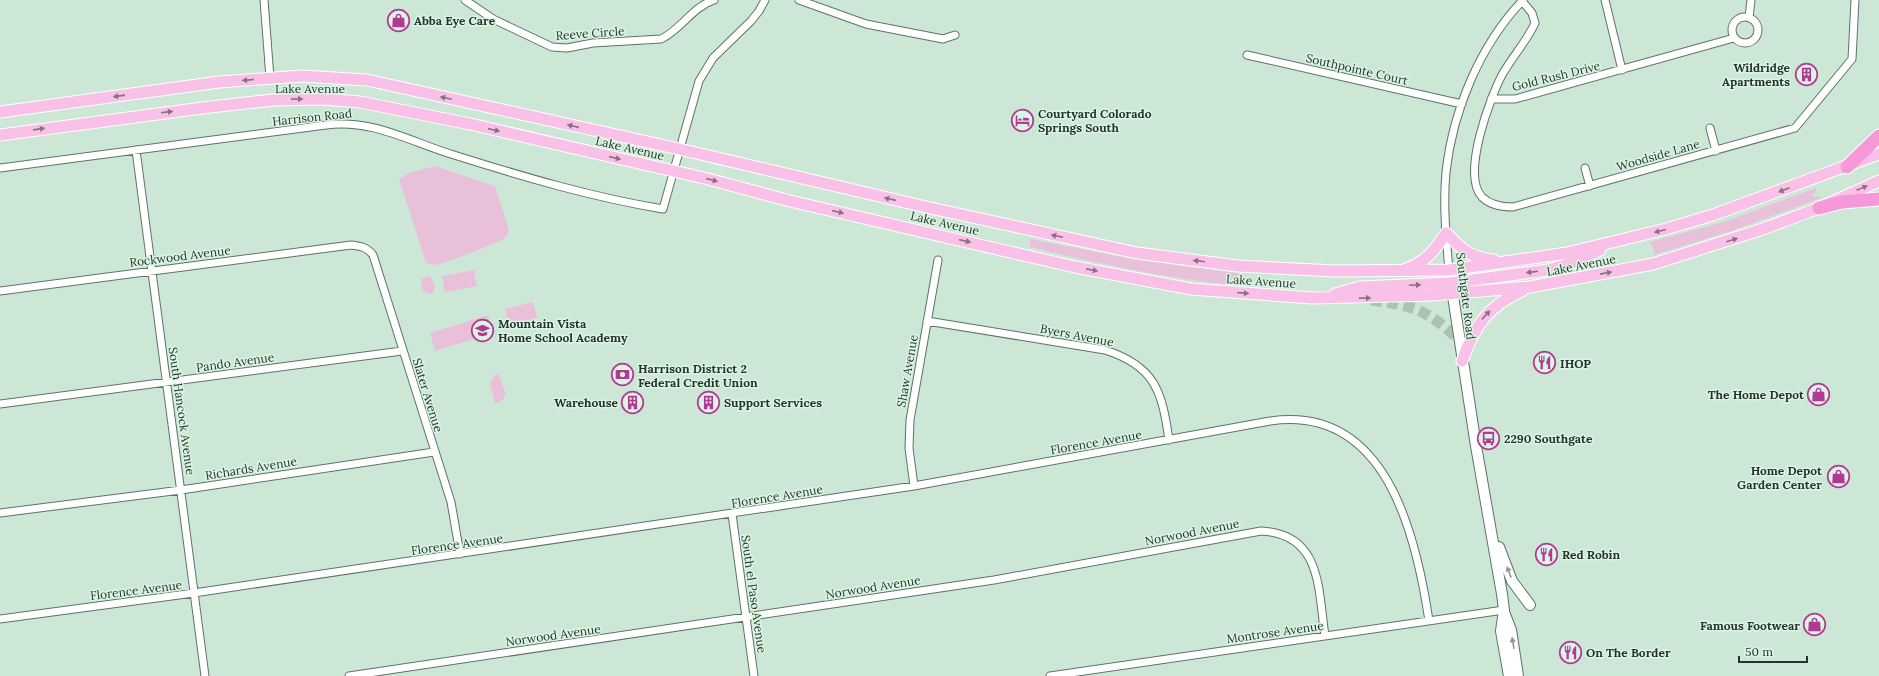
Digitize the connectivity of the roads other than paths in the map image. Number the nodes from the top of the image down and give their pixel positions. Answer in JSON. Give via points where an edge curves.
{"nodes":[{"id":1,"x":264,"y":0,"type":"edge"},
{"id":2,"x":465,"y":0,"type":"edge"},
{"id":3,"x":714,"y":0,"type":"edge"},
{"id":4,"x":765,"y":0,"type":"edge"},
{"id":5,"x":799,"y":0,"type":"edge"},
{"id":6,"x":1605,"y":0,"type":"edge"},
{"id":7,"x":1750,"y":0,"type":"edge"},
{"id":8,"x":1855,"y":0,"type":"edge"},
{"id":9,"x":1523,"y":1,"type":"edge"},
{"id":10,"x":1749,"y":18,"type":"junction"},
{"id":11,"x":955,"y":35,"type":"dead end"},
{"id":12,"x":1734,"y":38,"type":"junction"},
{"id":13,"x":1247,"y":55,"type":"dead end"},
{"id":14,"x":1622,"y":70,"type":"junction"},
{"id":15,"x":270,"y":78,"type":"junction"},
{"id":16,"x":1492,"y":99,"type":"junction"},
{"id":17,"x":1462,"y":104,"type":"junction"},
{"id":18,"x":0,"y":112,"type":"edge"},
{"id":19,"x":1710,"y":128,"type":"dead end"},
{"id":20,"x":0,"y":135,"type":"edge"},
{"id":21,"x":1879,"y":136,"type":"edge"},
{"id":22,"x":679,"y":149,"type":"junction"},
{"id":23,"x":136,"y":150,"type":"junction"},
{"id":24,"x":1716,"y":151,"type":"junction"},
{"id":25,"x":1879,"y":154,"type":"edge"},
{"id":26,"x":1847,"y":166,"type":"junction"},
{"id":27,"x":0,"y":168,"type":"edge"},
{"id":28,"x":1585,"y":168,"type":"dead end"},
{"id":29,"x":674,"y":172,"type":"junction"},
{"id":30,"x":1879,"y":182,"type":"edge"},
{"id":31,"x":1590,"y":186,"type":"junction"},
{"id":32,"x":1879,"y":200,"type":"edge"},
{"id":33,"x":1819,"y":208,"type":"junction"},
{"id":34,"x":1446,"y":233,"type":"junction"},
{"id":35,"x":1620,"y":240,"type":"junction"},
{"id":36,"x":364,"y":247,"type":"joint"},
{"id":37,"x":938,"y":260,"type":"dead end"},
{"id":38,"x":1509,"y":261,"type":"junction"},
{"id":39,"x":1449,"y":270,"type":"junction"},
{"id":40,"x":152,"y":271,"type":"junction"},
{"id":41,"x":1398,"y":271,"type":"junction"},
{"id":42,"x":1450,"y":282,"type":"junction"},
{"id":43,"x":1530,"y":287,"type":"junction"},
{"id":44,"x":0,"y":291,"type":"edge"},
{"id":45,"x":1452,"y":295,"type":"junction"},
{"id":46,"x":1321,"y":297,"type":"junction"},
{"id":47,"x":927,"y":321,"type":"junction"},
{"id":48,"x":402,"y":351,"type":"junction"},
{"id":49,"x":1462,"y":361,"type":"junction"},
{"id":50,"x":167,"y":382,"type":"junction"},
{"id":51,"x":0,"y":404,"type":"edge"},
{"id":52,"x":1169,"y":440,"type":"junction"},
{"id":53,"x":434,"y":452,"type":"junction"},
{"id":54,"x":914,"y":486,"type":"junction"},
{"id":55,"x":181,"y":490,"type":"junction"},
{"id":56,"x":0,"y":514,"type":"edge"},
{"id":57,"x":732,"y":514,"type":"junction"},
{"id":58,"x":1490,"y":523,"type":"junction"},
{"id":59,"x":460,"y":554,"type":"junction"},
{"id":60,"x":194,"y":593,"type":"junction"},
{"id":61,"x":1530,"y":605,"type":"dead end"},
{"id":62,"x":1504,"y":610,"type":"junction"},
{"id":63,"x":746,"y":617,"type":"junction"},
{"id":64,"x":0,"y":619,"type":"edge"},
{"id":65,"x":1429,"y":621,"type":"junction"},
{"id":66,"x":1325,"y":636,"type":"junction"},
{"id":67,"x":205,"y":676,"type":"edge"},
{"id":68,"x":349,"y":676,"type":"edge"},
{"id":69,"x":754,"y":676,"type":"edge"},
{"id":70,"x":1050,"y":676,"type":"edge"},
{"id":71,"x":1509,"y":676,"type":"edge"},
{"id":72,"x":1518,"y":676,"type":"edge"}],
"edges":[{"from":1,"to":15,"type":"street"},
{"from":2,"to":3,"type":"street","name":"Reeve Circle","via":[[493,19],[542,43],[560,48],[661,39],[700,6]]},
{"from":4,"to":22,"type":"street","via":[[751,21],[705,69]]},
{"from":5,"to":11,"type":"street","via":[[866,24],[943,39]]},
{"from":6,"to":14,"type":"street"},
{"from":7,"to":10,"type":"street"},
{"from":8,"to":24,"type":"street","name":"Woodside Lane","via":[[1852,58],[1795,128]]},
{"from":9,"to":16,"type":"street","name":"Gold Rush Drive","via":[[1532,13],[1535,23],[1507,66]]},
{"from":9,"to":17,"type":"street","name":"Southgate Road","via":[[1484,54]]},
{"from":10,"to":12,"type":"street","via":[[1736,21],[1732,29]]},
{"from":10,"to":12,"type":"street","via":[[1757,26],[1756,37],[1747,44]]},
{"from":12,"to":14,"type":"street","name":"Gold Rush Drive"},
{"from":13,"to":17,"type":"street","name":"Southpointe Court"},
{"from":14,"to":16,"type":"street","name":"Gold Rush Drive","via":[[1515,99]]},
{"from":15,"to":18,"type":"main road","name":"Lake Avenue","one_way":true,"via":[[220,82]]},
{"from":22,"to":15,"type":"main road","name":"Lake Avenue","one_way":true,"via":[[367,80],[302,76]]},
{"from":16,"to":31,"type":"street","name":"Woodside Lane","via":[[1480,138],[1474,171],[1475,182],[1482,197],[1495,205],[1512,207]]},
{"from":17,"to":34,"type":"street","name":"Southgate Road","via":[[1454,129],[1446,173]]},
{"from":19,"to":24,"type":"street"},
{"from":20,"to":29,"type":"main road","name":"Lake Avenue","one_way":true,"via":[[210,106],[273,100],[323,99],[400,109]]},
{"from":21,"to":26,"type":"highway"},
{"from":22,"to":29,"type":"street"},
{"from":41,"to":22,"type":"main road","name":"Lake Avenue","one_way":true,"via":[[1238,266],[1137,253],[926,208]]},
{"from":23,"to":27,"type":"street","name":"Harrison Road"},
{"from":23,"to":29,"type":"street","name":"Harrison Road","via":[[356,123],[373,126],[443,152],[534,180],[614,201],[663,209]]},
{"from":23,"to":40,"type":"street","name":"South Hancock Avenue"},
{"from":24,"to":31,"type":"street","name":"Woodside Lane"},
{"from":25,"to":26,"type":"main road","name":"Lake Avenue"},
{"from":26,"to":35,"type":"main road","name":"Lake Avenue","one_way":true,"via":[[1713,215]]},
{"from":28,"to":31,"type":"street"},
{"from":29,"to":46,"type":"main road","name":"Lake Avenue","one_way":true,"via":[[1138,280],[1191,289]]},
{"from":33,"to":30,"type":"main road","name":"Lake Avenue","one_way":true},
{"from":32,"to":33,"type":"highway","via":[[1842,202]]},
{"from":43,"to":33,"type":"main road","name":"Lake Avenue","one_way":true,"via":[[1654,264]]},
{"from":34,"to":38,"type":"main road","via":[[1468,253],[1489,260]]},
{"from":34,"to":39,"type":"street","name":"Southgate Road"},
{"from":34,"to":41,"type":"main road","via":[[1429,257],[1414,266]]},
{"from":35,"to":38,"type":"main road","name":"Lake Avenue","via":[[1567,253]]},
{"from":35,"to":42,"type":"main road","one_way":true,"via":[[1572,263],[1548,270]]},
{"from":36,"to":40,"type":"street","name":"Rockwood Avenue","via":[[350,245]]},
{"from":36,"to":48,"type":"street","name":"Slater Avenue","via":[[373,255]]},
{"from":37,"to":47,"type":"street","name":"Shaw Avenue"},
{"from":38,"to":39,"type":"main road","name":"Lake Avenue"},
{"from":39,"to":41,"type":"main road","name":"Lake Avenue"},
{"from":39,"to":42,"type":"street","name":"Southgate Road"},
{"from":40,"to":44,"type":"street","name":"Rockwood Avenue"},
{"from":40,"to":50,"type":"street","name":"South Hancock Avenue"},
{"from":42,"to":45,"type":"street","name":"Southgate Road"},
{"from":46,"to":42,"type":"main road","one_way":true,"via":[[1360,287]]},
{"from":43,"to":45,"type":"main road","name":"Lake Avenue"},
{"from":49,"to":43,"type":"main road","one_way":true,"via":[[1474,331],[1485,316],[1506,298]]},
{"from":46,"to":45,"type":"main road","name":"Lake Avenue","one_way":true},
{"from":45,"to":49,"type":"street","name":"Southgate Road"},
{"from":47,"to":52,"type":"street","name":"Byers Avenue","via":[[1105,350],[1126,358],[1144,371],[1157,389],[1165,411]]},
{"from":47,"to":54,"type":"street","name":"Shaw Avenue","via":[[908,433]]},
{"from":48,"to":50,"type":"street","name":"Pando Avenue"},
{"from":48,"to":53,"type":"street","name":"Slater Avenue"},
{"from":49,"to":58,"type":"street","name":"Southgate Road"},
{"from":50,"to":51,"type":"street","name":"Pando Avenue"},
{"from":50,"to":55,"type":"street","name":"South Hancock Avenue"},
{"from":52,"to":54,"type":"street","name":"Florence Avenue"},
{"from":52,"to":65,"type":"street","name":"Florence Avenue","via":[[1281,419],[1317,423],[1351,438],[1377,464],[1398,503],[1417,553]]},
{"from":53,"to":55,"type":"street","name":"Richards Avenue"},
{"from":53,"to":59,"type":"street","name":"Slater Avenue","via":[[451,502]]},
{"from":54,"to":57,"type":"street","name":"Florence Avenue"},
{"from":55,"to":56,"type":"street","name":"Richards Avenue"},
{"from":55,"to":60,"type":"street","name":"South Hancock Avenue"},
{"from":57,"to":59,"type":"street","name":"Florence Avenue"},
{"from":57,"to":63,"type":"street","name":"South el Paso Avenue"},
{"from":61,"to":58,"type":"street","one_way":true,"via":[[1512,582]]},
{"from":58,"to":62,"type":"street","name":"Southgate Road"},
{"from":59,"to":60,"type":"street","name":"Florence Avenue"},
{"from":60,"to":64,"type":"street","name":"Florence Avenue"},
{"from":60,"to":67,"type":"street","name":"South Hancock Avenue"},
{"from":62,"to":65,"type":"street","name":"Montrose Avenue"},
{"from":62,"to":71,"type":"street","name":"Southgate Road","via":[[1501,630]]},
{"from":72,"to":62,"type":"street","name":"Southgate Road","one_way":true},
{"from":63,"to":66,"type":"street","name":"Norwood Avenue","via":[[994,580],[1262,531],[1284,534],[1300,544],[1307,553],[1315,573]]},
{"from":63,"to":68,"type":"street","name":"Norwood Avenue"},
{"from":63,"to":69,"type":"street","name":"South el Paso Avenue"},
{"from":65,"to":66,"type":"street","name":"Montrose Avenue"},
{"from":66,"to":70,"type":"street","name":"Montrose Avenue"}]}
